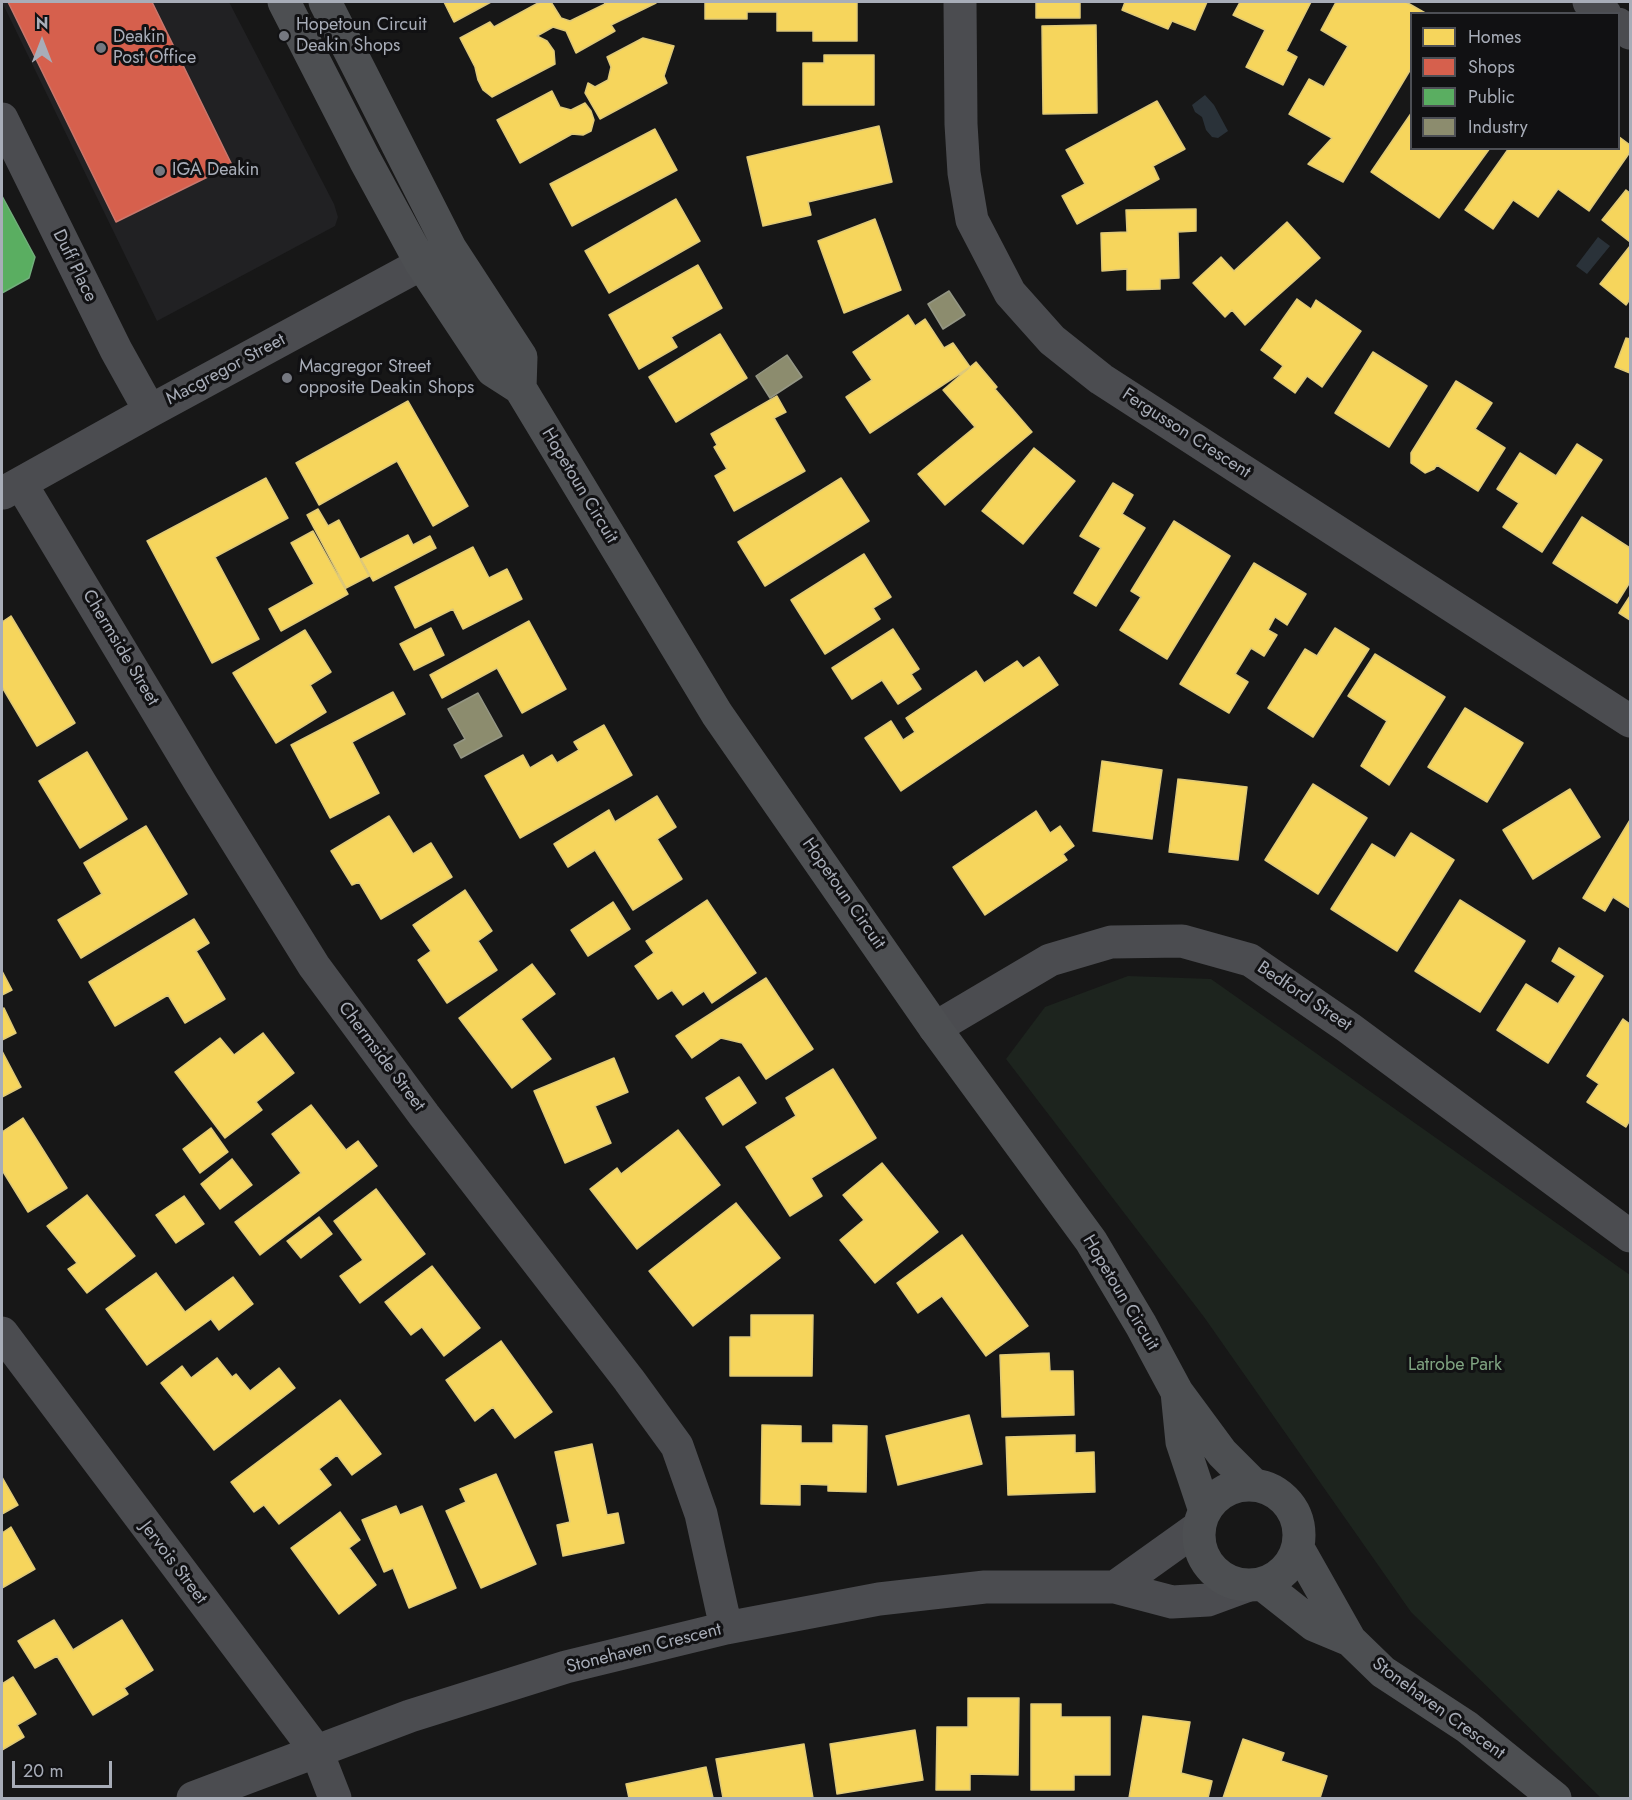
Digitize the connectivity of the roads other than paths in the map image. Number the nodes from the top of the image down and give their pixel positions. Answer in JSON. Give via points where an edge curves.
{"nodes":[{"id":1,"x":284,"y":2,"type":"edge"},
{"id":2,"x":325,"y":2,"type":"edge"},
{"id":3,"x":960,"y":2,"type":"edge"},
{"id":4,"x":1589,"y":2,"type":"edge"},
{"id":5,"x":1602,"y":12,"type":"edge"},
{"id":6,"x":2,"y":119,"type":"edge"},
{"id":7,"x":450,"y":248,"type":"junction"},
{"id":8,"x":421,"y":263,"type":"junction"},
{"id":9,"x":520,"y":388,"type":"junction"},
{"id":10,"x":150,"y":411,"type":"junction"},
{"id":11,"x":11,"y":489,"type":"edge"},
{"id":12,"x":1630,"y":721,"type":"edge"},
{"id":13,"x":935,"y":1028,"type":"junction"},
{"id":14,"x":1630,"y":1236,"type":"edge"},
{"id":15,"x":2,"y":1333,"type":"edge"},
{"id":16,"x":1176,"y":1392,"type":"junction"},
{"id":17,"x":1254,"y":1485,"type":"junction"},
{"id":18,"x":1202,"y":1519,"type":"junction"},
{"id":19,"x":1298,"y":1548,"type":"junction"},
{"id":20,"x":1254,"y":1585,"type":"junction"},
{"id":21,"x":1115,"y":1587,"type":"junction"},
{"id":22,"x":726,"y":1628,"type":"junction"},
{"id":23,"x":1350,"y":1640,"type":"junction"},
{"id":24,"x":317,"y":1752,"type":"junction"},
{"id":25,"x":193,"y":1798,"type":"edge"},
{"id":26,"x":335,"y":1798,"type":"edge"},
{"id":27,"x":1555,"y":1798,"type":"edge"}],
"edges":[{"from":1,"to":8,"type":"main road","name":"Hopetoun Circuit"},
{"from":2,"to":7,"type":"main road"},
{"from":3,"to":12,"type":"street","name":"Fergusson Crescent","via":[[961,124],[972,220],[1011,293],[1052,340],[1101,379]]},
{"from":4,"to":5,"type":"street"},
{"from":6,"to":10,"type":"street","name":"Duff Place"},
{"from":7,"to":8,"type":"street","name":"Macgregor Street"},
{"from":7,"to":9,"type":"main road","via":[[521,357]]},
{"from":8,"to":9,"type":"main road","name":"Hopetoun Circuit","via":[[492,370]]},
{"from":8,"to":10,"type":"street","name":"Macgregor Street"},
{"from":9,"to":13,"type":"main road","name":"Hopetoun Circuit","via":[[717,714]]},
{"from":10,"to":11,"type":"street","name":"Macgregor Street"},
{"from":11,"to":22,"type":"street","name":"Chermside Street","via":[[314,966],[677,1446],[701,1514]]},
{"from":13,"to":14,"type":"street","name":"Bedford Street","via":[[1050,960],[1111,942],[1182,941],[1250,960],[1349,1028]]},
{"from":13,"to":16,"type":"main road","name":"Hopetoun Circuit","via":[[1091,1241]]},
{"from":15,"to":24,"type":"street","name":"Jervois Street"},
{"from":16,"to":17,"type":"main road","name":"Hopetoun Circuit","via":[[1222,1453]]},
{"from":16,"to":18,"type":"main road","name":"Hopetoun Circuit","via":[[1182,1442]]},
{"from":17,"to":18,"type":"main road","via":[[1226,1491],[1214,1499]]},
{"from":17,"to":19,"type":"main road","via":[[1271,1490],[1288,1502],[1297,1517]]},
{"from":18,"to":20,"type":"main road","via":[[1199,1545],[1215,1573],[1230,1582]]},
{"from":18,"to":21,"type":"street"},
{"from":19,"to":20,"type":"main road","via":[[1291,1564],[1278,1577]]},
{"from":19,"to":23,"type":"main road","name":"Stonehaven Crescent"},
{"from":20,"to":21,"type":"street","name":"Stonehaven Crescent","via":[[1208,1600],[1172,1602]]},
{"from":20,"to":23,"type":"main road","name":"Stonehaven Crescent","via":[[1314,1625]]},
{"from":21,"to":22,"type":"street","name":"Stonehaven Crescent","via":[[985,1587],[879,1599]]},
{"from":22,"to":24,"type":"street","name":"Stonehaven Crescent","via":[[566,1667],[410,1716]]},
{"from":23,"to":27,"type":"main road","name":"Stonehaven Crescent","via":[[1383,1672],[1467,1727]]},
{"from":24,"to":25,"type":"street","name":"Stonehaven Crescent"},
{"from":24,"to":26,"type":"street","name":"Jervois Street"}]}
